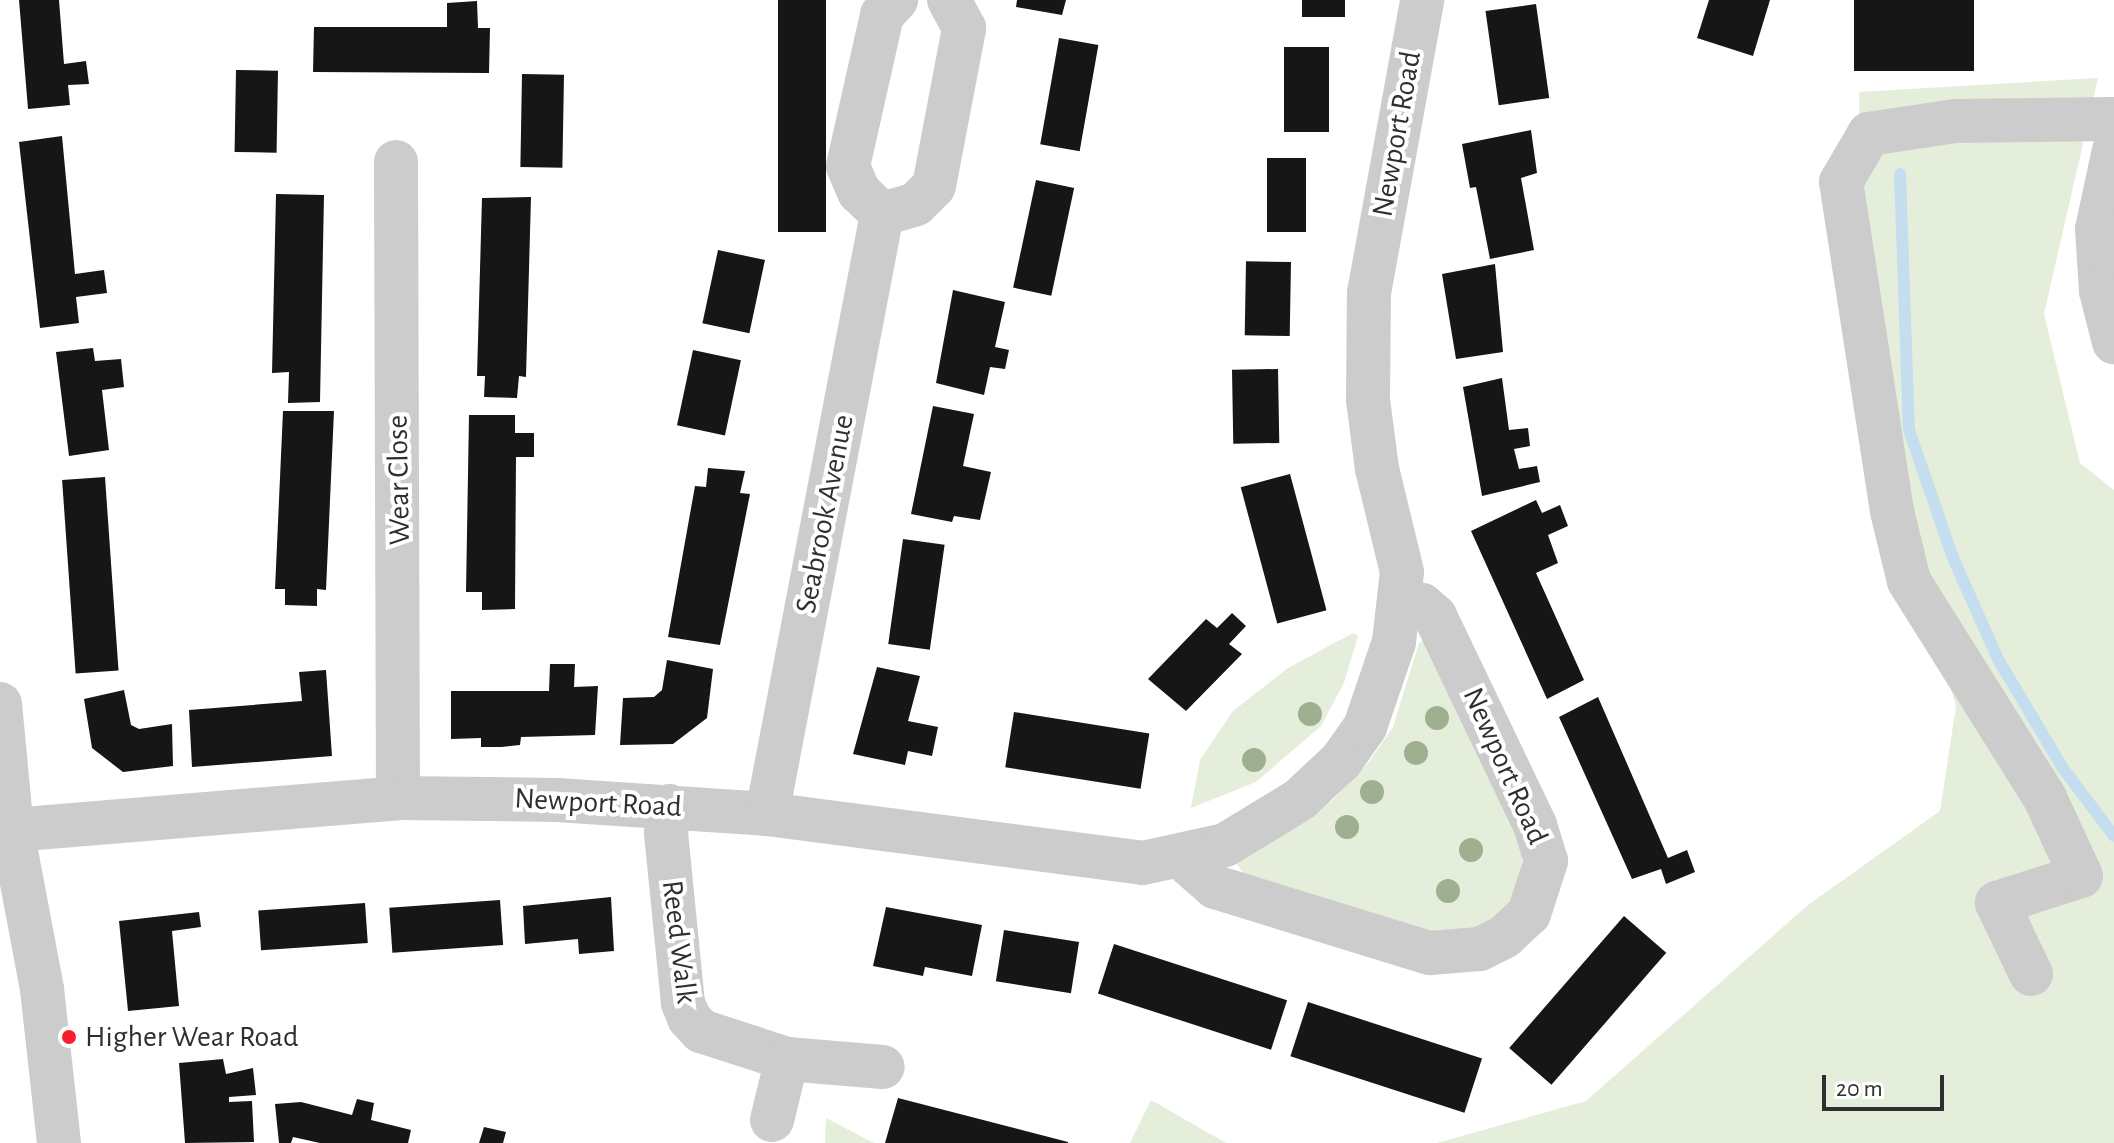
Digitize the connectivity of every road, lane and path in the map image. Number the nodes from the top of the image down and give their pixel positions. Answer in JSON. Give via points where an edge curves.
{"nodes":[{"id":1,"x":896,"y":0,"type":"edge"},
{"id":2,"x":949,"y":0,"type":"edge"},
{"id":3,"x":1422,"y":0,"type":"edge"},
{"id":4,"x":2114,"y":119,"type":"edge"},
{"id":5,"x":2114,"y":150,"type":"edge"},
{"id":6,"x":396,"y":162,"type":"dead end"},
{"id":7,"x":882,"y":214,"type":"junction"},
{"id":8,"x":2114,"y":342,"type":"edge"},
{"id":9,"x":1400,"y":600,"type":"junction"},
{"id":10,"x":0,"y":704,"type":"edge"},
{"id":11,"x":398,"y":798,"type":"junction"},
{"id":12,"x":669,"y":806,"type":"junction"},
{"id":13,"x":767,"y":814,"type":"junction"},
{"id":14,"x":12,"y":830,"type":"junction"},
{"id":15,"x":1182,"y":858,"type":"junction"},
{"id":16,"x":2097,"y":874,"type":"edge"},
{"id":17,"x":2031,"y":974,"type":"dead end"},
{"id":18,"x":787,"y":1059,"type":"junction"},
{"id":19,"x":883,"y":1067,"type":"dead end"},
{"id":20,"x":772,"y":1120,"type":"dead end"},
{"id":21,"x":59,"y":1143,"type":"edge"}],
"edges":[{"from":1,"to":7,"type":"street","via":[[882,15],[848,166],[859,192]]},
{"from":2,"to":7,"type":"street","via":[[964,28],[934,186],[916,204]]},
{"from":3,"to":9,"type":"street","name":"Newport Road","via":[[1369,293],[1368,400],[1377,469],[1399,558]]},
{"from":4,"to":16,"type":"street","via":[[1955,121],[1869,134],[1841,182],[1892,511],[1909,581]]},
{"from":5,"to":8,"type":"street","via":[[2097,229],[2101,291]]},
{"from":6,"to":11,"type":"street","name":"Wear Close"},
{"from":7,"to":13,"type":"street","name":"Seabrook Avenue"},
{"from":9,"to":15,"type":"street","name":"Newport Road","via":[[1384,682],[1365,727],[1341,761],[1299,800],[1225,845]]},
{"from":9,"to":15,"type":"street","name":"Newport Road","via":[[1422,605],[1435,616],[1535,825],[1546,861],[1529,914],[1480,949],[1430,953],[1215,887]]},
{"from":10,"to":14,"type":"street"},
{"from":11,"to":12,"type":"street","name":"Newport Road"},
{"from":11,"to":14,"type":"street","name":"Newport Road"},
{"from":12,"to":13,"type":"street","name":"Newport Road"},
{"from":12,"to":18,"type":"street","name":"Reed Walk","via":[[666,833],[683,1003],[689,1018],[701,1031]]},
{"from":13,"to":15,"type":"street","name":"Newport Road","via":[[1143,863]]},
{"from":14,"to":21,"type":"street","via":[[42,989]]},
{"from":16,"to":17,"type":"street","via":[[1997,903]]},
{"from":18,"to":19,"type":"street","name":"Reed Walk"},
{"from":18,"to":20,"type":"street"}]}
